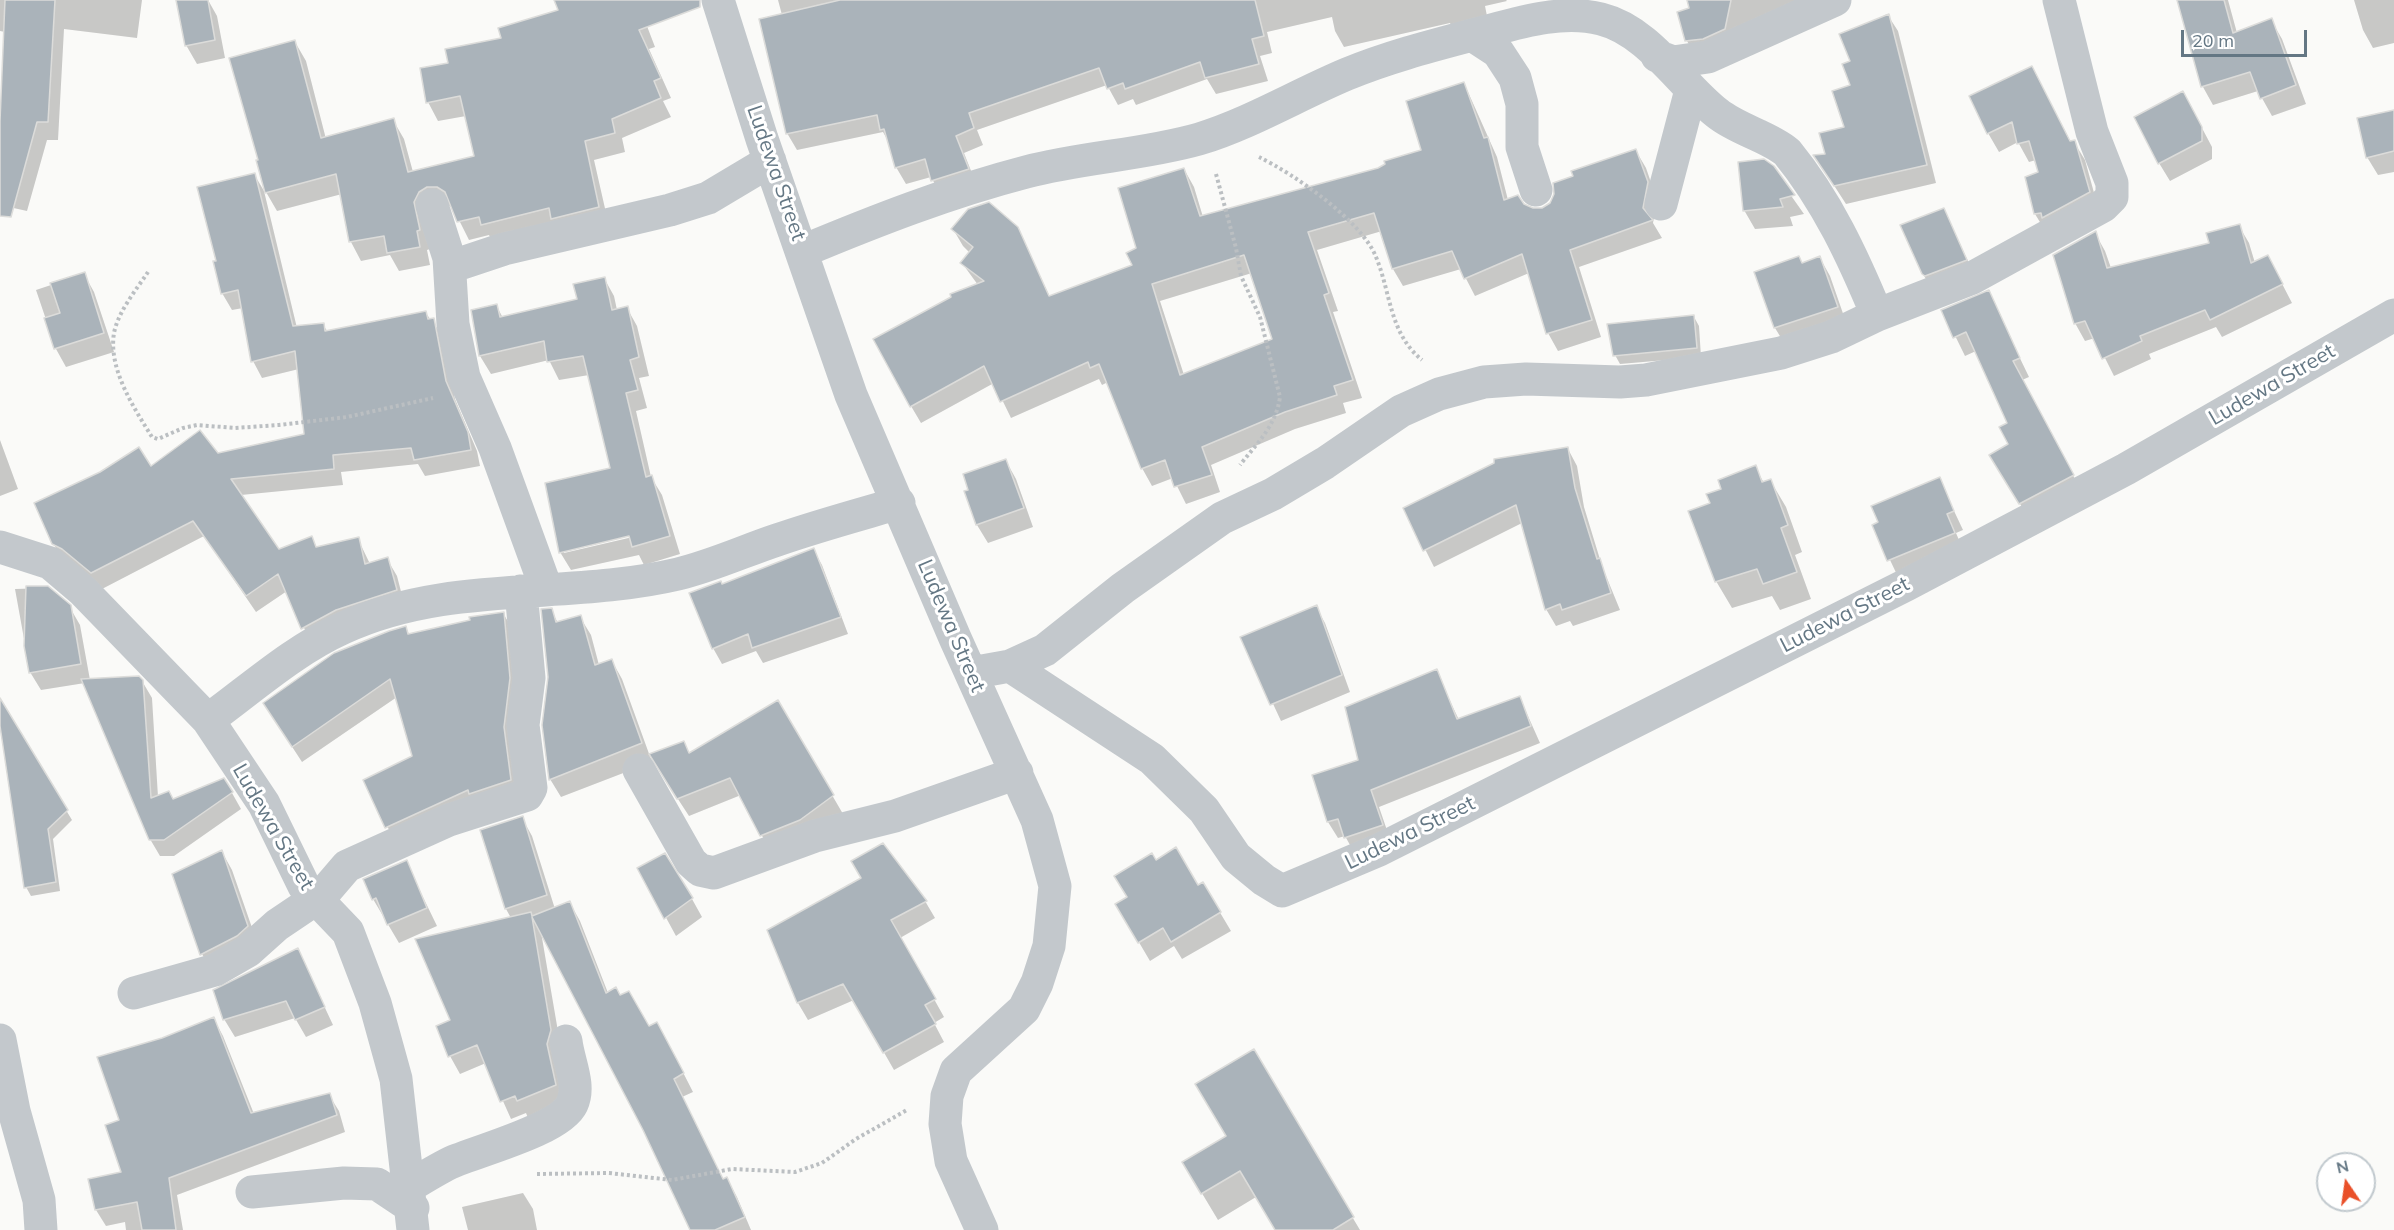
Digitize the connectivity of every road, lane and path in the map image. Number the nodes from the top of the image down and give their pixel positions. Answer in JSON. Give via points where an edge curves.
{"nodes":[{"id":1,"x":718,"y":0,"type":"edge"},
{"id":2,"x":1835,"y":0,"type":"edge"},
{"id":3,"x":2060,"y":0,"type":"edge"},
{"id":4,"x":1606,"y":9,"type":"edge"},
{"id":5,"x":1472,"y":35,"type":"junction"},
{"id":6,"x":1657,"y":56,"type":"junction"},
{"id":7,"x":1691,"y":90,"type":"junction"},
{"id":8,"x":1207,"y":136,"type":"junction"},
{"id":9,"x":770,"y":162,"type":"junction"},
{"id":10,"x":1536,"y":190,"type":"dead end"},
{"id":11,"x":1661,"y":204,"type":"dead end"},
{"id":12,"x":432,"y":205,"type":"dead end"},
{"id":13,"x":803,"y":251,"type":"junction"},
{"id":14,"x":450,"y":267,"type":"junction"},
{"id":15,"x":148,"y":272,"type":"dead end"},
{"id":16,"x":1877,"y":315,"type":"junction"},
{"id":17,"x":2394,"y":315,"type":"edge"},
{"id":18,"x":1459,"y":387,"type":"junction"},
{"id":19,"x":469,"y":390,"type":"junction"},
{"id":20,"x":1238,"y":468,"type":"dead end"},
{"id":21,"x":899,"y":503,"type":"junction"},
{"id":22,"x":0,"y":548,"type":"edge"},
{"id":23,"x":534,"y":590,"type":"junction"},
{"id":24,"x":1010,"y":666,"type":"junction"},
{"id":25,"x":971,"y":673,"type":"junction"},
{"id":26,"x":208,"y":720,"type":"junction"},
{"id":27,"x":639,"y":770,"type":"dead end"},
{"id":28,"x":1017,"y":773,"type":"junction"},
{"id":29,"x":314,"y":898,"type":"junction"},
{"id":30,"x":134,"y":993,"type":"dead end"},
{"id":31,"x":0,"y":1040,"type":"edge"},
{"id":32,"x":566,"y":1041,"type":"dead end"},
{"id":33,"x":947,"y":1096,"type":"junction"},
{"id":34,"x":531,"y":1174,"type":"dead end"},
{"id":35,"x":252,"y":1192,"type":"dead end"},
{"id":36,"x":412,"y":1208,"type":"edge"},
{"id":37,"x":41,"y":1230,"type":"edge"},
{"id":38,"x":982,"y":1230,"type":"edge"}],
"edges":[{"from":1,"to":9,"type":"street","name":"Ludewa Street"},
{"from":2,"to":6,"type":"street","via":[[1708,57],[1673,62]]},
{"from":3,"to":16,"type":"street","via":[[2092,132],[2112,183],[2112,197],[2103,206],[1972,278]]},
{"from":4,"to":5,"type":"street","via":[[1524,20]]},
{"from":4,"to":6,"type":"street"},
{"from":5,"to":8,"type":"street","via":[[1430,45],[1346,75],[1248,122]]},
{"from":5,"to":10,"type":"street","via":[[1498,52],[1515,78],[1522,104],[1522,147]]},
{"from":6,"to":7,"type":"street"},
{"from":7,"to":11,"type":"street"},
{"from":7,"to":16,"type":"street","via":[[1750,135],[1787,152],[1853,255]]},
{"from":8,"to":13,"type":"street","via":[[1024,172],[880,219]]},
{"from":8,"to":18,"type":"path","via":[[1299,178],[1368,240],[1402,339],[1415,354]]},
{"from":8,"to":20,"type":"path","via":[[1240,276],[1260,318],[1280,397],[1266,434]]},
{"from":9,"to":13,"type":"street","name":"Ludewa Street"},
{"from":9,"to":14,"type":"street","via":[[708,198],[504,249]]},
{"from":12,"to":14,"type":"street"},
{"from":13,"to":21,"type":"street","name":"Ludewa Street","via":[[851,395]]},
{"from":14,"to":19,"type":"street","via":[[453,324]]},
{"from":15,"to":19,"type":"path","via":[[117,323],[113,345],[129,396],[152,436],[158,439],[198,425],[235,428],[346,417]]},
{"from":16,"to":18,"type":"street","via":[[1831,337],[1781,352],[1646,380],[1526,379]]},
{"from":17,"to":24,"type":"street","name":"Ludewa Street","via":[[2126,469],[1906,585],[1379,850],[1282,891],[1236,857],[1204,810],[1152,759]]},
{"from":18,"to":24,"type":"street","via":[[1401,411],[1325,463],[1222,518],[1160,560],[1045,650]]},
{"from":19,"to":23,"type":"street","via":[[495,448]]},
{"from":21,"to":23,"type":"street","via":[[778,539],[680,574],[603,586]]},
{"from":21,"to":25,"type":"street","name":"Ludewa Street"},
{"from":22,"to":26,"type":"street","name":"Ludewa Street","via":[[50,563],[84,591]]},
{"from":23,"to":26,"type":"street","via":[[476,595],[407,608],[342,628],[301,651]]},
{"from":23,"to":29,"type":"street","via":[[530,678],[523,725],[531,788],[527,795],[448,820],[363,858],[347,866],[331,887]]},
{"from":24,"to":25,"type":"street"},
{"from":25,"to":28,"type":"street","name":"Ludewa Street"},
{"from":26,"to":29,"type":"street","name":"Ludewa Street","via":[[279,828],[295,871]]},
{"from":27,"to":28,"type":"street","via":[[691,862],[700,870],[714,873],[815,836],[878,822]]},
{"from":28,"to":33,"type":"street","name":"Ludewa Street","via":[[1038,820],[1055,886],[1049,946],[1024,1009],[957,1071]]},
{"from":29,"to":30,"type":"street","via":[[248,951],[215,969]]},
{"from":29,"to":36,"type":"street","name":"Ludewa Street","via":[[348,932],[375,1003],[396,1079]]},
{"from":31,"to":37,"type":"street","via":[[14,1111],[39,1200]]},
{"from":32,"to":36,"type":"street","via":[[575,1088],[568,1109],[539,1129],[450,1163]]},
{"from":33,"to":34,"type":"path","via":[[914,1105],[856,1138],[822,1163],[795,1172],[732,1169],[672,1179],[609,1173]]},
{"from":33,"to":38,"type":"street","name":"Ludewa Street","via":[[945,1124],[951,1161]]},
{"from":35,"to":36,"type":"street","via":[[344,1183],[377,1184]]}]}
